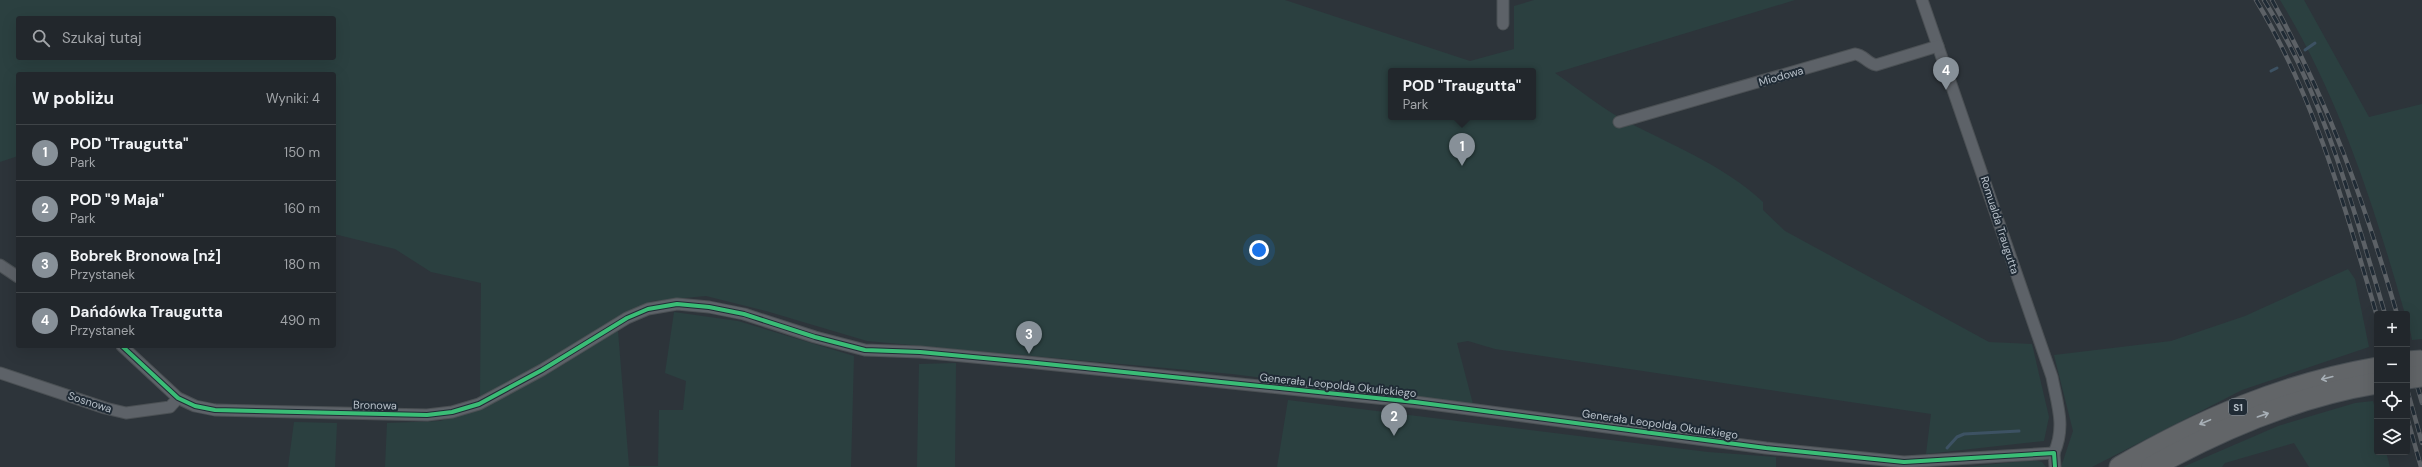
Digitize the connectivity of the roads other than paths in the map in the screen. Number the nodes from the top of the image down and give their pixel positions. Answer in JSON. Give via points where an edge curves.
{"nodes":[{"id":1,"x":1503,"y":0,"type":"edge"},
{"id":2,"x":1922,"y":0,"type":"edge"},
{"id":3,"x":1503,"y":24,"type":"dead end"},
{"id":4,"x":1938,"y":46,"type":"junction"},
{"id":5,"x":1620,"y":122,"type":"dead end"},
{"id":6,"x":0,"y":265,"type":"edge"},
{"id":7,"x":16,"y":276,"type":"edge"},
{"id":8,"x":627,"y":318,"type":"joint"},
{"id":9,"x":124,"y":348,"type":"edge"},
{"id":10,"x":2422,"y":361,"type":"edge"},
{"id":11,"x":2410,"y":362,"type":"edge"},
{"id":12,"x":0,"y":373,"type":"edge"},
{"id":13,"x":2372,"y":376,"type":"edge"},
{"id":14,"x":2422,"y":376,"type":"edge"},
{"id":15,"x":2410,"y":378,"type":"edge"},
{"id":16,"x":178,"y":398,"type":"junction"},
{"id":17,"x":2054,"y":453,"type":"junction"},
{"id":18,"x":2055,"y":467,"type":"edge"},
{"id":19,"x":2120,"y":467,"type":"edge"},
{"id":20,"x":2152,"y":467,"type":"edge"}],
"edges":[{"from":1,"to":3,"type":"street"},
{"from":2,"to":4,"type":"street","name":"Romualda Traugutta"},
{"from":4,"to":5,"type":"street","name":"Miodowa","via":[[1876,65],[1855,54]]},
{"from":4,"to":17,"type":"street","name":"Romualda Traugutta","via":[[2052,377],[2060,419],[2060,439]]},
{"from":6,"to":7,"type":"street"},
{"from":8,"to":16,"type":"street","name":"Bronowa","via":[[542,370],[479,404],[452,412],[427,415],[369,415],[215,410],[195,406]]},
{"from":8,"to":17,"type":"street","name":"Generała Leopolda Okulickiego","via":[[648,309],[677,304],[708,307],[744,314],[865,350],[920,352],[1027,362],[1414,402],[1766,448],[1897,461]]},
{"from":9,"to":16,"type":"street","name":"Bronowa"},
{"from":10,"to":11,"type":"highway","bridge":true},
{"from":12,"to":16,"type":"street","name":"Sosnowa","via":[[126,413],[170,407]]},
{"from":13,"to":19,"type":"highway","number":"S1","one_way":true,"via":[[2319,380],[2255,400],[2194,426]]},
{"from":20,"to":13,"type":"highway","number":"S1","one_way":true,"via":[[2225,430]]},
{"from":14,"to":15,"type":"highway","bridge":true},
{"from":17,"to":18,"type":"street"}]}
